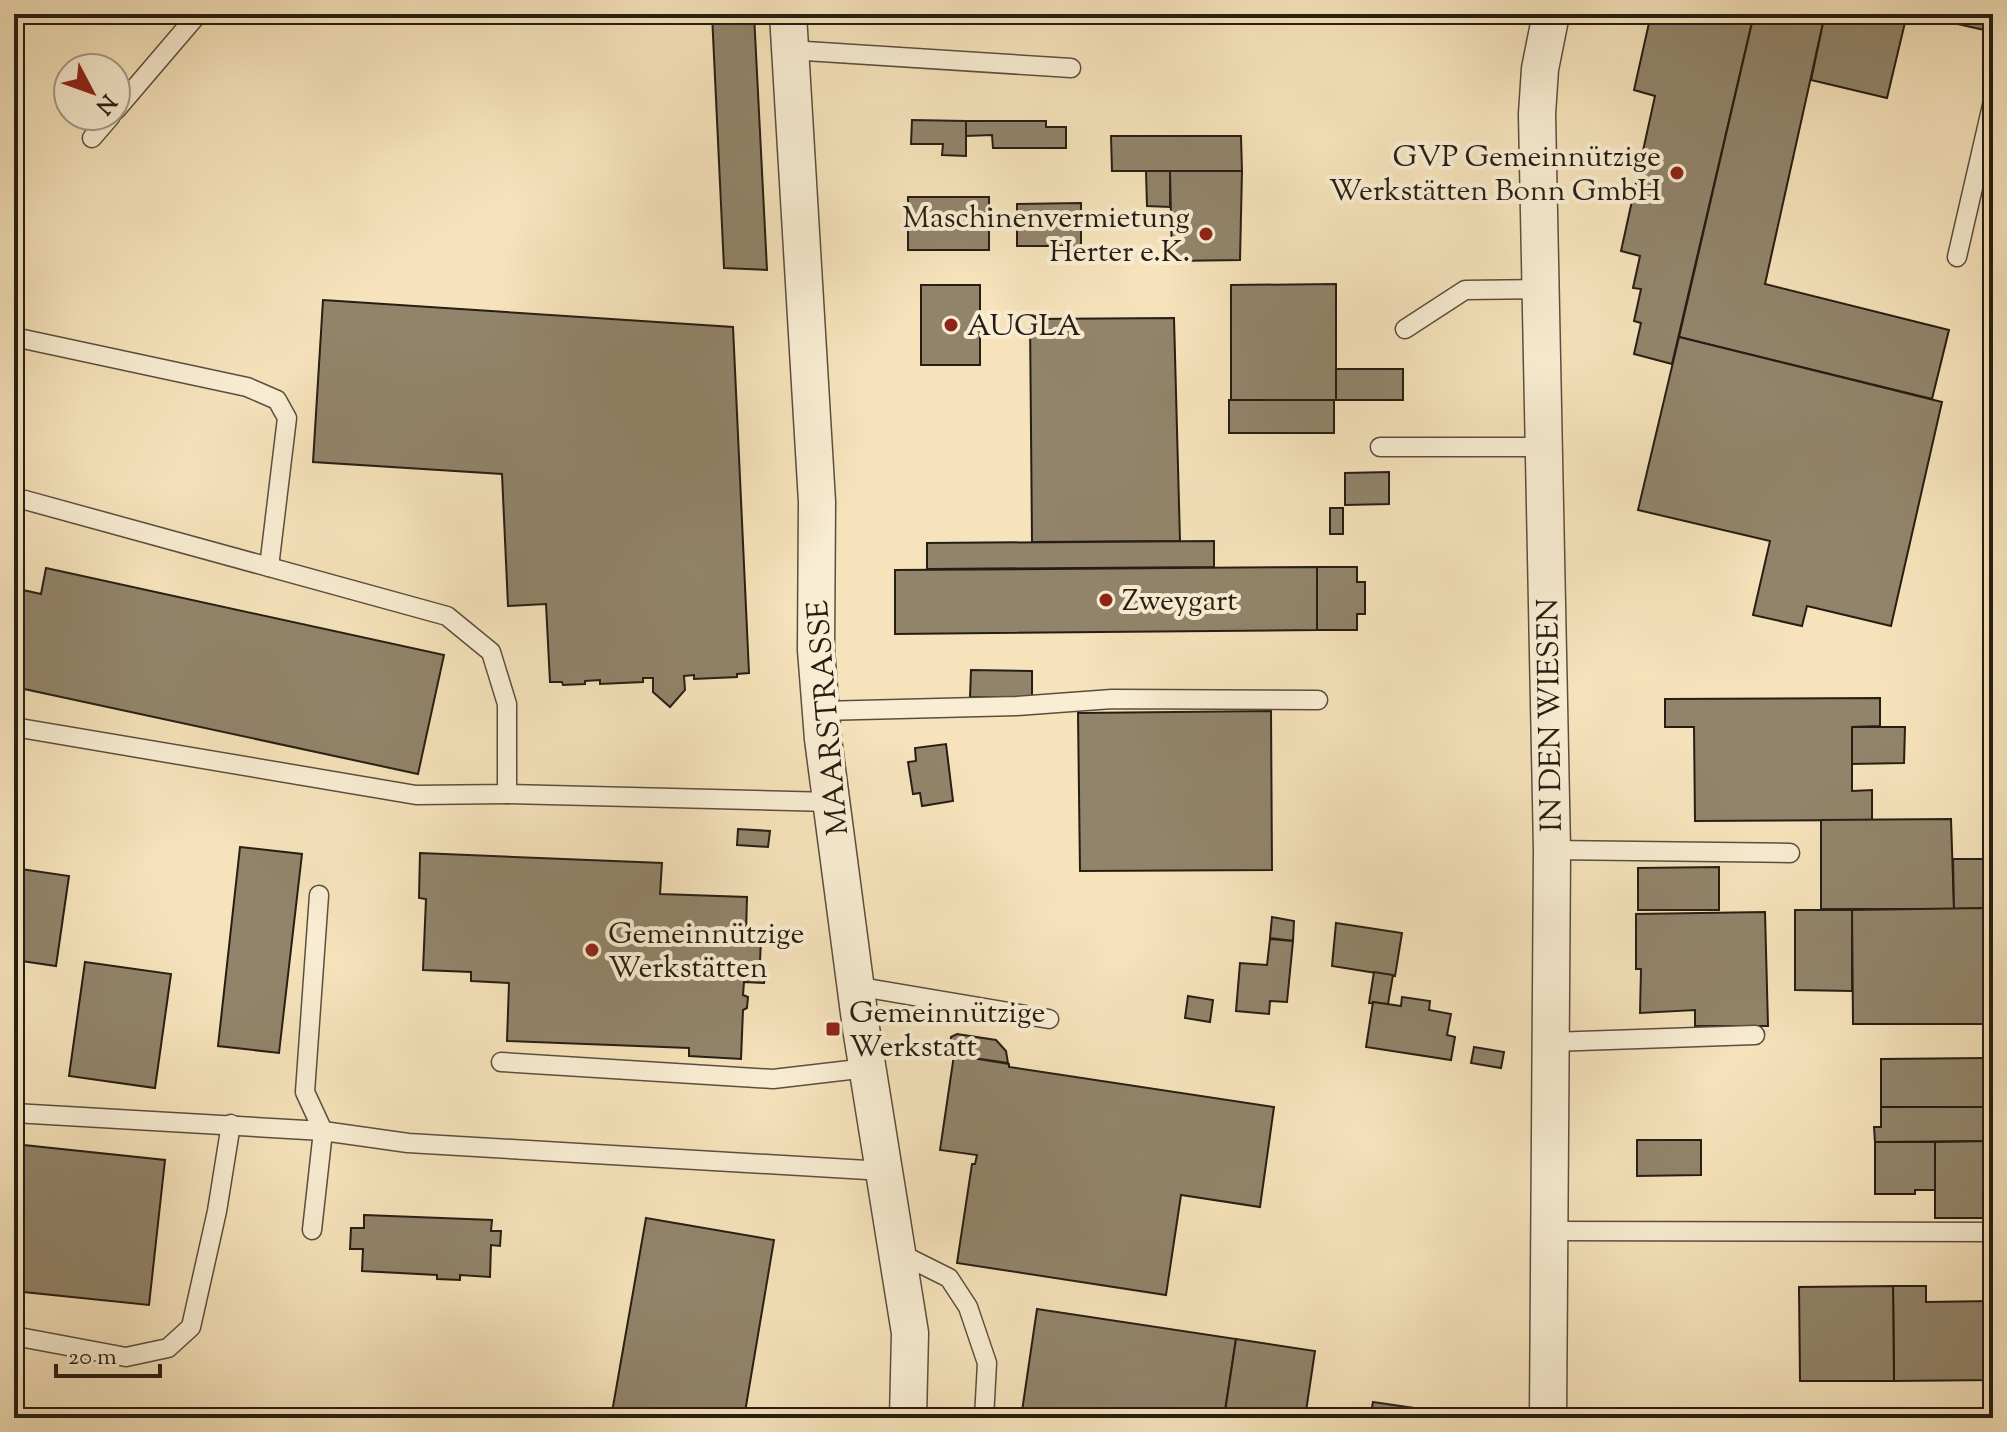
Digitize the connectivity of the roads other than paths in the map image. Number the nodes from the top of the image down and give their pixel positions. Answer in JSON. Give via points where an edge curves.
{"nodes":[{"id":1,"x":198,"y":14,"type":"edge"},
{"id":2,"x":788,"y":14,"type":"edge"},
{"id":3,"x":1551,"y":14,"type":"edge"},
{"id":4,"x":790,"y":50,"type":"junction"},
{"id":5,"x":1071,"y":68,"type":"dead end"},
{"id":6,"x":132,"y":91,"type":"edge"},
{"id":7,"x":1993,"y":101,"type":"edge"},
{"id":8,"x":97,"y":132,"type":"edge"},
{"id":9,"x":92,"y":138,"type":"dead end"},
{"id":10,"x":1957,"y":257,"type":"dead end"},
{"id":11,"x":1541,"y":289,"type":"junction"},
{"id":12,"x":1405,"y":329,"type":"dead end"},
{"id":13,"x":14,"y":337,"type":"edge"},
{"id":14,"x":1380,"y":447,"type":"dead end"},
{"id":15,"x":1544,"y":447,"type":"junction"},
{"id":16,"x":14,"y":497,"type":"edge"},
{"id":17,"x":269,"y":567,"type":"junction"},
{"id":18,"x":1318,"y":700,"type":"dead end"},
{"id":19,"x":821,"y":711,"type":"junction"},
{"id":20,"x":14,"y":727,"type":"edge"},
{"id":21,"x":507,"y":794,"type":"junction"},
{"id":22,"x":831,"y":802,"type":"junction"},
{"id":23,"x":1552,"y":850,"type":"junction"},
{"id":24,"x":1790,"y":853,"type":"dead end"},
{"id":25,"x":319,"y":895,"type":"dead end"},
{"id":26,"x":855,"y":986,"type":"junction"},
{"id":27,"x":1049,"y":1019,"type":"dead end"},
{"id":28,"x":1755,"y":1035,"type":"dead end"},
{"id":29,"x":1551,"y":1042,"type":"junction"},
{"id":30,"x":501,"y":1062,"type":"dead end"},
{"id":31,"x":867,"y":1068,"type":"junction"},
{"id":32,"x":14,"y":1113,"type":"edge"},
{"id":33,"x":231,"y":1124,"type":"junction"},
{"id":34,"x":323,"y":1131,"type":"junction"},
{"id":35,"x":884,"y":1171,"type":"junction"},
{"id":36,"x":312,"y":1230,"type":"dead end"},
{"id":37,"x":1549,"y":1231,"type":"junction"},
{"id":38,"x":1993,"y":1232,"type":"edge"},
{"id":39,"x":897,"y":1252,"type":"junction"},
{"id":40,"x":14,"y":1336,"type":"edge"},
{"id":41,"x":908,"y":1418,"type":"edge"},
{"id":42,"x":984,"y":1418,"type":"edge"},
{"id":43,"x":1548,"y":1418,"type":"edge"}],
"edges":[{"from":1,"to":6,"type":"lane"},
{"from":2,"to":4,"type":"street","name":"MAARSTRASSE"},
{"from":3,"to":11,"type":"street","name":"IN DEN WIESEN","via":[[1537,114]]},
{"from":4,"to":5,"type":"lane"},
{"from":4,"to":19,"type":"street","name":"MAARSTRASSE","via":[[817,502]]},
{"from":7,"to":10,"type":"lane"},
{"from":8,"to":9,"type":"lane"},
{"from":11,"to":12,"type":"lane","via":[[1465,290]]},
{"from":11,"to":15,"type":"street","name":"IN DEN WIESEN"},
{"from":13,"to":17,"type":"lane","via":[[247,387],[277,400],[287,418]]},
{"from":14,"to":15,"type":"lane"},
{"from":15,"to":23,"type":"street","name":"IN DEN WIESEN"},
{"from":16,"to":17,"type":"lane"},
{"from":17,"to":21,"type":"lane","via":[[447,616],[491,652],[507,704]]},
{"from":18,"to":19,"type":"lane","via":[[1112,699]]},
{"from":19,"to":22,"type":"street","name":"MAARSTRASSE"},
{"from":20,"to":21,"type":"lane","via":[[416,795]]},
{"from":21,"to":22,"type":"lane"},
{"from":22,"to":26,"type":"street","name":"MAARSTRASSE"},
{"from":23,"to":24,"type":"lane"},
{"from":23,"to":29,"type":"street","name":"IN DEN WIESEN"},
{"from":25,"to":34,"type":"lane","via":[[305,1092]]},
{"from":26,"to":27,"type":"lane"},
{"from":26,"to":31,"type":"street","name":"MAARSTRASSE"},
{"from":28,"to":29,"type":"lane"},
{"from":29,"to":37,"type":"street","name":"IN DEN WIESEN"},
{"from":30,"to":31,"type":"lane","via":[[773,1079]]},
{"from":31,"to":35,"type":"street","name":"MAARSTRASSE"},
{"from":32,"to":33,"type":"lane"},
{"from":33,"to":34,"type":"lane"},
{"from":33,"to":40,"type":"lane","via":[[191,1327],[168,1348],[126,1357]]},
{"from":34,"to":35,"type":"lane","via":[[408,1143]]},
{"from":34,"to":36,"type":"lane"},
{"from":35,"to":39,"type":"street","name":"MAARSTRASSE"},
{"from":37,"to":38,"type":"lane"},
{"from":37,"to":43,"type":"street","name":"IN DEN WIESEN"},
{"from":39,"to":41,"type":"street","name":"MAARSTRASSE","via":[[910,1333]]},
{"from":39,"to":42,"type":"lane","via":[[949,1278],[968,1307],[987,1363]]}]}
